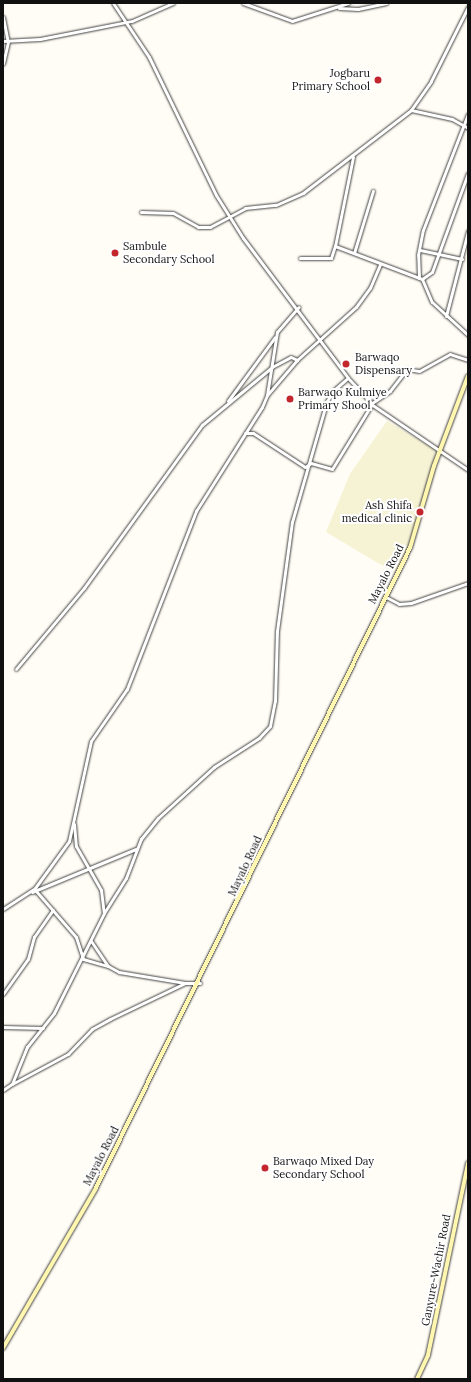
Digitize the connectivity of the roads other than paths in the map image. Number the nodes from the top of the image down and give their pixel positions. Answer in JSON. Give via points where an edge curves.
{"nodes":[{"id":1,"x":113,"y":3,"type":"edge"},
{"id":2,"x":173,"y":3,"type":"edge"},
{"id":3,"x":243,"y":3,"type":"edge"},
{"id":4,"x":347,"y":3,"type":"edge"},
{"id":5,"x":386,"y":3,"type":"edge"},
{"id":6,"x":468,"y":7,"type":"edge"},
{"id":7,"x":339,"y":8,"type":"junction"},
{"id":8,"x":3,"y":17,"type":"edge"},
{"id":9,"x":124,"y":22,"type":"junction"},
{"id":10,"x":3,"y":41,"type":"edge"},
{"id":11,"x":8,"y":42,"type":"junction"},
{"id":12,"x":3,"y":63,"type":"edge"},
{"id":13,"x":411,"y":110,"type":"junction"},
{"id":14,"x":468,"y":114,"type":"edge"},
{"id":15,"x":463,"y":126,"type":"junction"},
{"id":16,"x":468,"y":128,"type":"edge"},
{"id":17,"x":353,"y":157,"type":"junction"},
{"id":18,"x":468,"y":173,"type":"edge"},
{"id":19,"x":373,"y":191,"type":"dead end"},
{"id":20,"x":141,"y":212,"type":"dead end"},
{"id":21,"x":229,"y":216,"type":"junction"},
{"id":22,"x":468,"y":231,"type":"edge"},
{"id":23,"x":335,"y":246,"type":"junction"},
{"id":24,"x":420,"y":250,"type":"junction"},
{"id":25,"x":440,"y":252,"type":"junction"},
{"id":26,"x":354,"y":253,"type":"junction"},
{"id":27,"x":300,"y":258,"type":"dead end"},
{"id":28,"x":462,"y":259,"type":"junction"},
{"id":29,"x":380,"y":264,"type":"junction"},
{"id":30,"x":421,"y":279,"type":"junction"},
{"id":31,"x":298,"y":307,"type":"junction"},
{"id":32,"x":446,"y":316,"type":"junction"},
{"id":33,"x":468,"y":335,"type":"edge"},
{"id":34,"x":275,"y":337,"type":"junction"},
{"id":35,"x":320,"y":338,"type":"junction"},
{"id":36,"x":297,"y":360,"type":"junction"},
{"id":37,"x":468,"y":360,"type":"edge"},
{"id":38,"x":272,"y":367,"type":"junction"},
{"id":39,"x":468,"y":376,"type":"edge"},
{"id":40,"x":348,"y":378,"type":"junction"},
{"id":41,"x":267,"y":395,"type":"junction"},
{"id":42,"x":227,"y":403,"type":"junction"},
{"id":43,"x":371,"y":404,"type":"junction"},
{"id":44,"x":245,"y":433,"type":"junction"},
{"id":45,"x":439,"y":451,"type":"junction"},
{"id":46,"x":311,"y":463,"type":"junction"},
{"id":47,"x":468,"y":470,"type":"edge"},
{"id":48,"x":468,"y":583,"type":"edge"},
{"id":49,"x":386,"y":597,"type":"junction"},
{"id":50,"x":16,"y":669,"type":"dead end"},
{"id":51,"x":73,"y":816,"type":"junction"},
{"id":52,"x":136,"y":849,"type":"junction"},
{"id":53,"x":87,"y":867,"type":"junction"},
{"id":54,"x":36,"y":891,"type":"junction"},
{"id":55,"x":29,"y":893,"type":"junction"},
{"id":56,"x":3,"y":909,"type":"edge"},
{"id":57,"x":53,"y":910,"type":"junction"},
{"id":58,"x":104,"y":913,"type":"junction"},
{"id":59,"x":91,"y":940,"type":"junction"},
{"id":60,"x":84,"y":959,"type":"junction"},
{"id":61,"x":108,"y":966,"type":"junction"},
{"id":62,"x":185,"y":983,"type":"junction"},
{"id":63,"x":200,"y":983,"type":"junction"},
{"id":64,"x":3,"y":994,"type":"edge"},
{"id":65,"x":3,"y":1027,"type":"edge"},
{"id":66,"x":43,"y":1028,"type":"junction"},
{"id":67,"x":12,"y":1084,"type":"junction"},
{"id":68,"x":3,"y":1090,"type":"edge"},
{"id":69,"x":468,"y":1162,"type":"edge"},
{"id":70,"x":3,"y":1348,"type":"edge"},
{"id":71,"x":417,"y":1379,"type":"edge"}],
"edges":[{"from":1,"to":9,"type":"street"},
{"from":2,"to":9,"type":"street"},
{"from":3,"to":7,"type":"street","via":[[292,21]]},
{"from":4,"to":7,"type":"street"},
{"from":5,"to":7,"type":"street","via":[[358,9]]},
{"from":6,"to":13,"type":"street","via":[[432,81]]},
{"from":8,"to":11,"type":"street"},
{"from":9,"to":11,"type":"street"},
{"from":9,"to":21,"type":"street","via":[[149,57]]},
{"from":10,"to":11,"type":"street"},
{"from":11,"to":12,"type":"street"},
{"from":13,"to":15,"type":"street","via":[[452,119]]},
{"from":13,"to":17,"type":"street"},
{"from":14,"to":15,"type":"street"},
{"from":15,"to":16,"type":"street"},
{"from":15,"to":24,"type":"street","via":[[431,208]]},
{"from":17,"to":21,"type":"street","via":[[291,199]]},
{"from":17,"to":23,"type":"street"},
{"from":18,"to":25,"type":"street"},
{"from":19,"to":26,"type":"street"},
{"from":20,"to":21,"type":"street","via":[[173,213],[204,228]]},
{"from":21,"to":31,"type":"street","via":[[263,266]]},
{"from":22,"to":28,"type":"street"},
{"from":23,"to":26,"type":"street"},
{"from":23,"to":27,"type":"street","via":[[331,258]]},
{"from":24,"to":25,"type":"street"},
{"from":24,"to":30,"type":"street"},
{"from":25,"to":28,"type":"street"},
{"from":25,"to":30,"type":"street","via":[[432,272]]},
{"from":26,"to":29,"type":"street"},
{"from":28,"to":32,"type":"street"},
{"from":29,"to":30,"type":"street"},
{"from":29,"to":35,"type":"street","via":[[370,288],[356,307]]},
{"from":30,"to":32,"type":"street","via":[[432,302]]},
{"from":31,"to":34,"type":"street"},
{"from":31,"to":35,"type":"street"},
{"from":32,"to":33,"type":"street"},
{"from":34,"to":38,"type":"street"},
{"from":34,"to":42,"type":"street"},
{"from":35,"to":36,"type":"street"},
{"from":35,"to":40,"type":"street"},
{"from":36,"to":38,"type":"street","via":[[291,357]]},
{"from":36,"to":41,"type":"street"},
{"from":37,"to":43,"type":"street","via":[[450,354],[420,371],[406,369],[390,391]]},
{"from":38,"to":41,"type":"street"},
{"from":38,"to":42,"type":"street"},
{"from":39,"to":45,"type":"street","name":"Mayalo Road"},
{"from":40,"to":43,"type":"street"},
{"from":40,"to":46,"type":"street","via":[[330,396]]},
{"from":41,"to":44,"type":"street"},
{"from":42,"to":50,"type":"street","via":[[190,438],[88,583]]},
{"from":43,"to":45,"type":"street"},
{"from":43,"to":46,"type":"street","via":[[332,469]]},
{"from":44,"to":46,"type":"street","via":[[253,433],[305,467]]},
{"from":44,"to":51,"type":"street","via":[[196,511],[127,689],[91,741]]},
{"from":45,"to":47,"type":"street"},
{"from":45,"to":49,"type":"street","name":"Mayalo Road","via":[[419,526]]},
{"from":46,"to":52,"type":"street","via":[[292,522],[277,631],[275,701],[270,726],[259,738],[229,755],[169,808]]},
{"from":48,"to":49,"type":"street","via":[[411,603],[399,604]]},
{"from":49,"to":63,"type":"street","name":"Mayalo Road"},
{"from":51,"to":53,"type":"street","via":[[76,846]]},
{"from":51,"to":55,"type":"street","via":[[69,841],[62,854]]},
{"from":52,"to":53,"type":"street"},
{"from":52,"to":58,"type":"street","via":[[126,878]]},
{"from":53,"to":54,"type":"street","via":[[72,878]]},
{"from":53,"to":58,"type":"street","via":[[101,890]]},
{"from":54,"to":55,"type":"street"},
{"from":54,"to":57,"type":"street"},
{"from":55,"to":56,"type":"street"},
{"from":57,"to":60,"type":"street","via":[[76,937]]},
{"from":57,"to":64,"type":"street","via":[[34,937],[28,959]]},
{"from":58,"to":59,"type":"street"},
{"from":59,"to":60,"type":"street"},
{"from":59,"to":61,"type":"street"},
{"from":60,"to":61,"type":"street"},
{"from":60,"to":66,"type":"street"},
{"from":61,"to":62,"type":"street","via":[[119,972]]},
{"from":62,"to":63,"type":"street"},
{"from":62,"to":67,"type":"street","via":[[92,1029],[68,1054]]},
{"from":63,"to":70,"type":"street","name":"Mayalo Road","via":[[96,1188]]},
{"from":65,"to":66,"type":"street"},
{"from":66,"to":67,"type":"street","via":[[27,1047]]},
{"from":67,"to":68,"type":"street"},
{"from":69,"to":71,"type":"street","name":"Ganyure-Wachir Road","via":[[428,1355]]}]}
